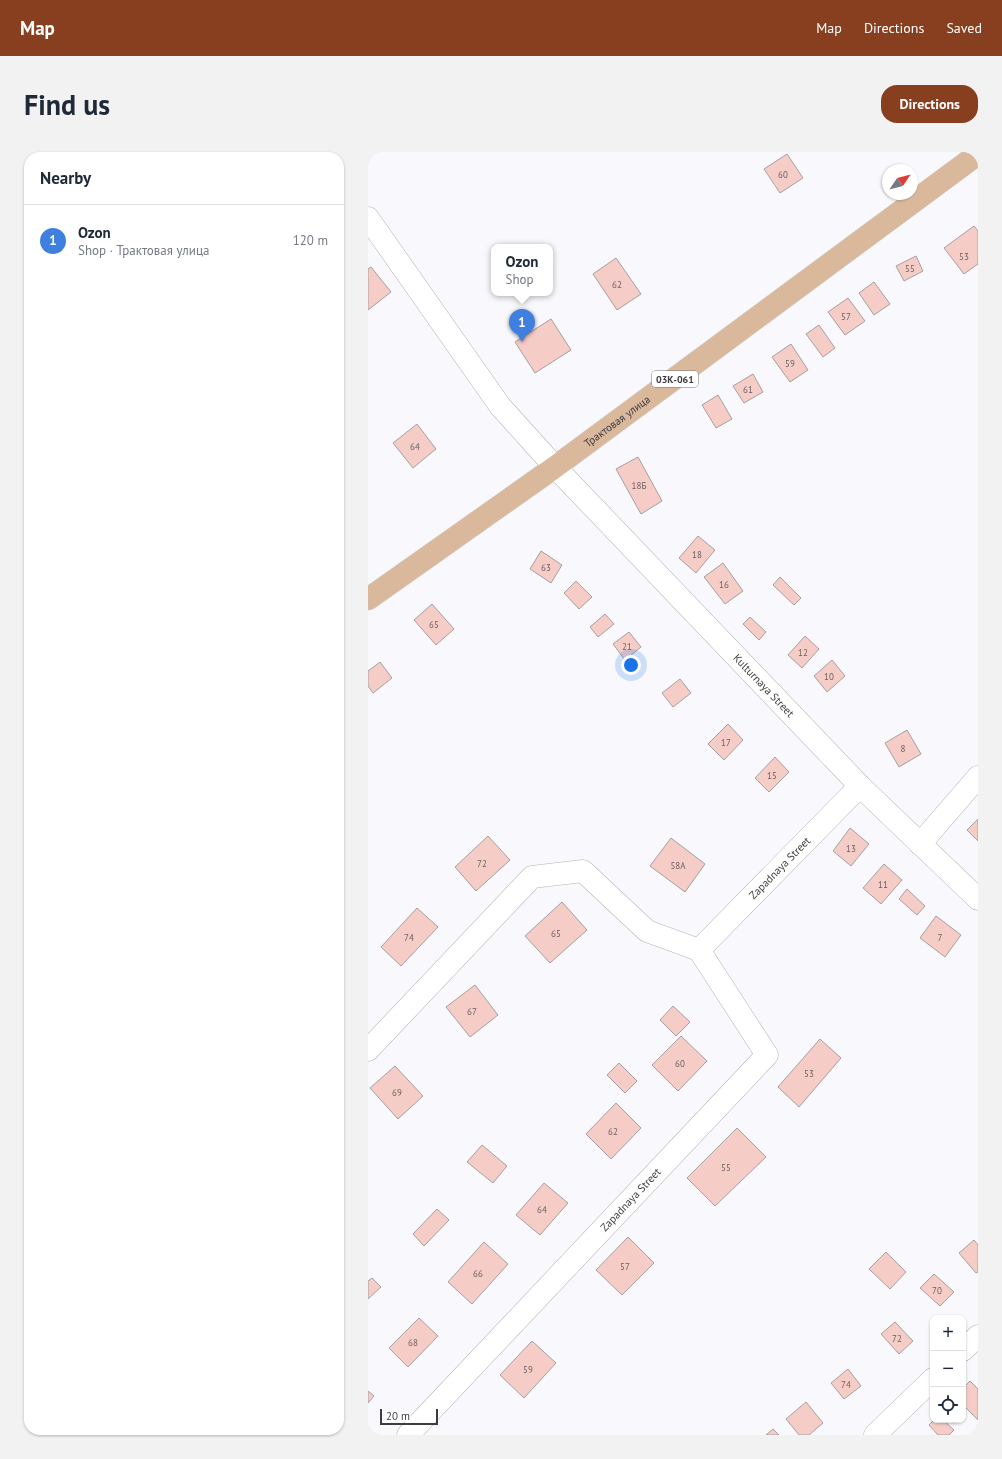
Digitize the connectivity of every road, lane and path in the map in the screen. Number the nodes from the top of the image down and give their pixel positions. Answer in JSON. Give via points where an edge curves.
{"nodes":[{"id":1,"x":978,"y":154,"type":"edge"},
{"id":2,"x":368,"y":218,"type":"edge"},
{"id":3,"x":555,"y":467,"type":"junction"},
{"id":4,"x":368,"y":599,"type":"edge"},
{"id":5,"x":978,"y":777,"type":"edge"},
{"id":6,"x":860,"y":786,"type":"junction"},
{"id":7,"x":920,"y":844,"type":"junction"},
{"id":8,"x":978,"y":899,"type":"edge"},
{"id":9,"x":698,"y":950,"type":"junction"},
{"id":10,"x":368,"y":1050,"type":"edge"},
{"id":11,"x":978,"y":1336,"type":"edge"},
{"id":12,"x":966,"y":1347,"type":"edge"},
{"id":13,"x":930,"y":1382,"type":"edge"},
{"id":14,"x":408,"y":1435,"type":"edge"},
{"id":15,"x":875,"y":1435,"type":"edge"}],
"edges":[{"from":1,"to":3,"type":"main road","name":"Трактовая улица","number":"03К-061"},
{"from":2,"to":3,"type":"street","name":"Kulturnaya Street","via":[[500,406]]},
{"from":3,"to":4,"type":"main road","name":"Трактовая улица","number":"03К-061"},
{"from":3,"to":6,"type":"street","name":"Kulturnaya Street"},
{"from":5,"to":7,"type":"street"},
{"from":6,"to":7,"type":"street","name":"Kulturnaya Street"},
{"from":6,"to":9,"type":"street","name":"Zapadnaya Street"},
{"from":7,"to":8,"type":"street","name":"Kulturnaya Street"},
{"from":9,"to":10,"type":"street","via":[[647,931],[583,871],[532,877]]},
{"from":9,"to":14,"type":"street","name":"Zapadnaya Street","via":[[767,1055]]},
{"from":11,"to":12,"type":"street"},
{"from":13,"to":15,"type":"street"}]}
